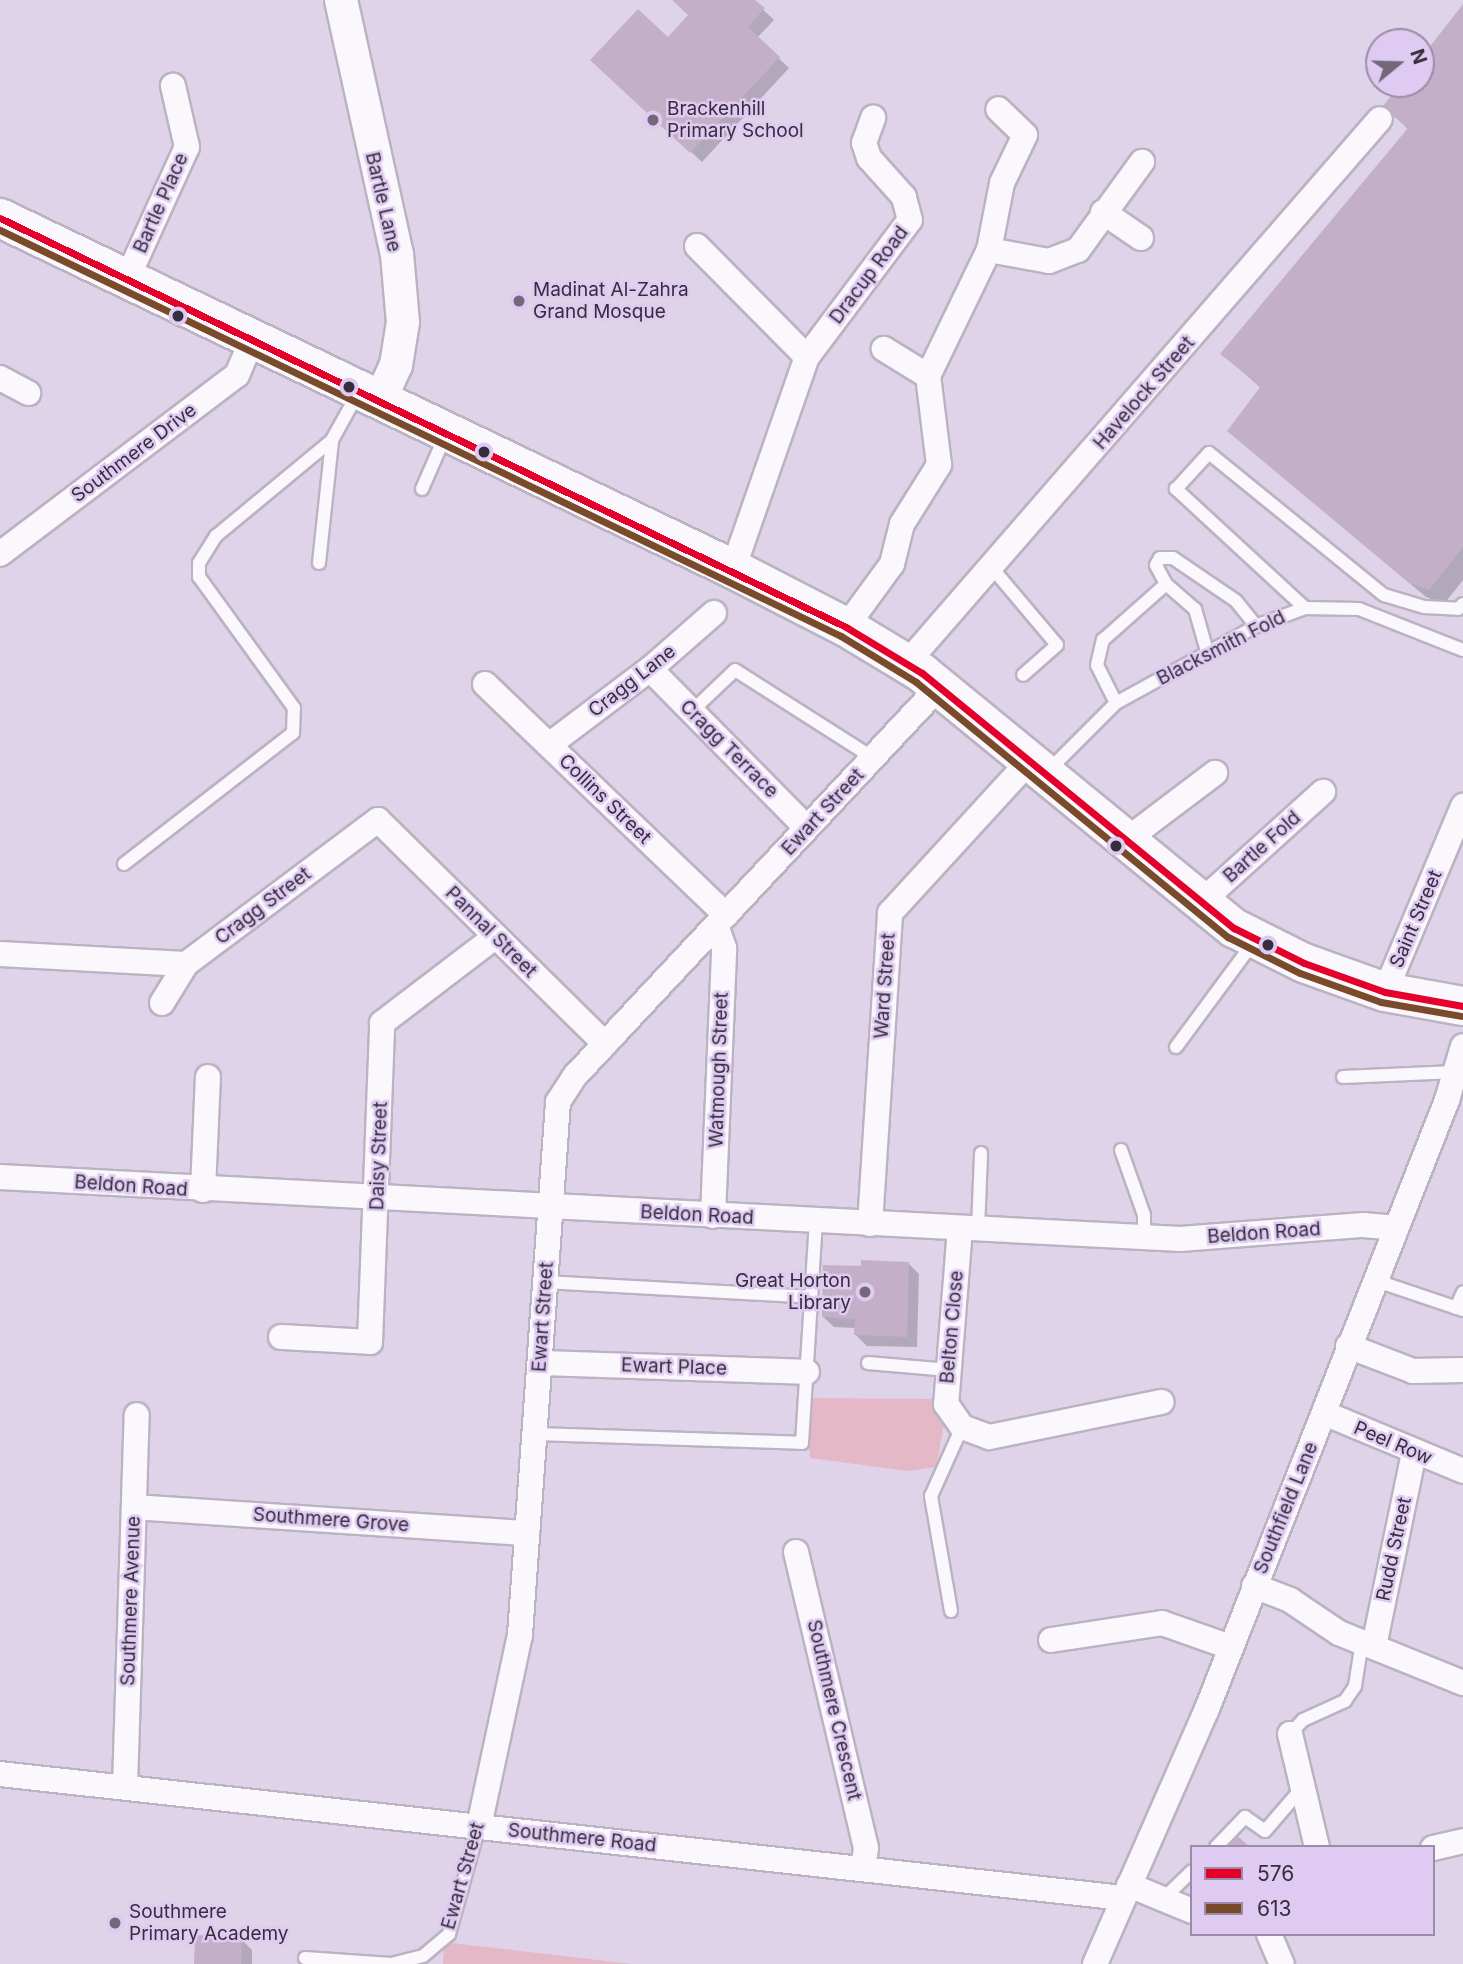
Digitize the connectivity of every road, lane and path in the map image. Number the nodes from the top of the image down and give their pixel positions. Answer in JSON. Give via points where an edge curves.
{"nodes":[{"id":1,"x":341,"y":0,"type":"edge"},
{"id":2,"x":173,"y":86,"type":"dead end"},
{"id":3,"x":998,"y":109,"type":"dead end"},
{"id":4,"x":873,"y":118,"type":"dead end"},
{"id":5,"x":1380,"y":120,"type":"dead end"},
{"id":6,"x":1142,"y":162,"type":"dead end"},
{"id":7,"x":1103,"y":212,"type":"junction"},
{"id":8,"x":0,"y":218,"type":"edge"},
{"id":9,"x":1141,"y":238,"type":"dead end"},
{"id":10,"x":697,"y":246,"type":"dead end"},
{"id":11,"x":989,"y":250,"type":"junction"},
{"id":12,"x":127,"y":279,"type":"junction"},
{"id":13,"x":252,"y":340,"type":"junction"},
{"id":14,"x":884,"y":349,"type":"dead end"},
{"id":15,"x":807,"y":357,"type":"junction"},
{"id":16,"x":928,"y":376,"type":"junction"},
{"id":17,"x":0,"y":378,"type":"edge"},
{"id":18,"x":28,"y":393,"type":"dead end"},
{"id":19,"x":369,"y":397,"type":"junction"},
{"id":20,"x":446,"y":433,"type":"junction"},
{"id":21,"x":332,"y":440,"type":"junction"},
{"id":22,"x":422,"y":489,"type":"dead end"},
{"id":23,"x":0,"y":554,"type":"edge"},
{"id":24,"x":319,"y":563,"type":"dead end"},
{"id":25,"x":993,"y":569,"type":"junction"},
{"id":26,"x":740,"y":582,"type":"junction"},
{"id":27,"x":1166,"y":584,"type":"junction"},
{"id":28,"x":1463,"y":604,"type":"edge"},
{"id":29,"x":1305,"y":608,"type":"junction"},
{"id":30,"x":714,"y":613,"type":"dead end"},
{"id":31,"x":1256,"y":626,"type":"junction"},
{"id":32,"x":846,"y":627,"type":"junction"},
{"id":33,"x":1463,"y":650,"type":"edge"},
{"id":34,"x":1207,"y":651,"type":"junction"},
{"id":35,"x":906,"y":664,"type":"junction"},
{"id":36,"x":650,"y":669,"type":"junction"},
{"id":37,"x":1023,"y":675,"type":"dead end"},
{"id":38,"x":485,"y":684,"type":"dead end"},
{"id":39,"x":939,"y":687,"type":"junction"},
{"id":40,"x":1116,"y":703,"type":"junction"},
{"id":41,"x":692,"y":711,"type":"junction"},
{"id":42,"x":549,"y":745,"type":"junction"},
{"id":43,"x":873,"y":758,"type":"junction"},
{"id":44,"x":1038,"y":766,"type":"junction"},
{"id":45,"x":1215,"y":773,"type":"dead end"},
{"id":46,"x":1323,"y":792,"type":"dead end"},
{"id":47,"x":378,"y":820,"type":"joint"},
{"id":48,"x":1460,"y":821,"type":"edge"},
{"id":49,"x":807,"y":828,"type":"junction"},
{"id":50,"x":1125,"y":841,"type":"junction"},
{"id":51,"x":124,"y":864,"type":"dead end"},
{"id":52,"x":1200,"y":903,"type":"junction"},
{"id":53,"x":721,"y":920,"type":"junction"},
{"id":54,"x":496,"y":936,"type":"junction"},
{"id":55,"x":1256,"y":939,"type":"junction"},
{"id":56,"x":0,"y":954,"type":"edge"},
{"id":57,"x":186,"y":964,"type":"junction"},
{"id":58,"x":1385,"y":992,"type":"junction"},
{"id":59,"x":162,"y":1003,"type":"dead end"},
{"id":60,"x":1463,"y":1006,"type":"edge"},
{"id":61,"x":605,"y":1044,"type":"junction"},
{"id":62,"x":1463,"y":1046,"type":"edge"},
{"id":63,"x":1176,"y":1047,"type":"dead end"},
{"id":64,"x":1455,"y":1072,"type":"junction"},
{"id":65,"x":208,"y":1077,"type":"dead end"},
{"id":66,"x":1343,"y":1077,"type":"dead end"},
{"id":67,"x":1455,"y":1101,"type":"edge"},
{"id":68,"x":1121,"y":1150,"type":"dead end"},
{"id":69,"x":981,"y":1153,"type":"dead end"},
{"id":70,"x":0,"y":1177,"type":"edge"},
{"id":71,"x":203,"y":1190,"type":"junction"},
{"id":72,"x":378,"y":1199,"type":"junction"},
{"id":73,"x":551,"y":1208,"type":"junction"},
{"id":74,"x":713,"y":1216,"type":"junction"},
{"id":75,"x":816,"y":1221,"type":"junction"},
{"id":76,"x":870,"y":1224,"type":"junction"},
{"id":77,"x":1395,"y":1228,"type":"junction"},
{"id":78,"x":969,"y":1229,"type":"junction"},
{"id":79,"x":1144,"y":1238,"type":"junction"},
{"id":80,"x":1373,"y":1280,"type":"junction"},
{"id":81,"x":546,"y":1282,"type":"junction"},
{"id":82,"x":1463,"y":1292,"type":"edge"},
{"id":83,"x":811,"y":1297,"type":"junction"},
{"id":84,"x":1460,"y":1309,"type":"edge"},
{"id":85,"x":281,"y":1337,"type":"dead end"},
{"id":86,"x":1348,"y":1346,"type":"junction"},
{"id":87,"x":540,"y":1363,"type":"junction"},
{"id":88,"x":868,"y":1363,"type":"dead end"},
{"id":89,"x":948,"y":1370,"type":"junction"},
{"id":90,"x":1463,"y":1370,"type":"edge"},
{"id":91,"x":807,"y":1372,"type":"junction"},
{"id":92,"x":1161,"y":1402,"type":"dead end"},
{"id":93,"x":1324,"y":1413,"type":"junction"},
{"id":94,"x":137,"y":1415,"type":"dead end"},
{"id":95,"x":962,"y":1427,"type":"junction"},
{"id":96,"x":535,"y":1434,"type":"junction"},
{"id":97,"x":1414,"y":1452,"type":"junction"},
{"id":98,"x":1463,"y":1471,"type":"edge"},
{"id":99,"x":134,"y":1507,"type":"junction"},
{"id":100,"x":527,"y":1533,"type":"junction"},
{"id":101,"x":796,"y":1552,"type":"dead end"},
{"id":102,"x":1254,"y":1586,"type":"junction"},
{"id":103,"x":951,"y":1611,"type":"dead end"},
{"id":104,"x":1051,"y":1640,"type":"dead end"},
{"id":105,"x":1368,"y":1644,"type":"junction"},
{"id":106,"x":1230,"y":1647,"type":"junction"},
{"id":107,"x":1463,"y":1683,"type":"edge"},
{"id":108,"x":1290,"y":1734,"type":"joint"},
{"id":109,"x":0,"y":1774,"type":"edge"},
{"id":110,"x":125,"y":1787,"type":"junction"},
{"id":111,"x":1302,"y":1788,"type":"junction"},
{"id":112,"x":478,"y":1826,"type":"junction"},
{"id":113,"x":1463,"y":1841,"type":"edge"},
{"id":114,"x":1218,"y":1845,"type":"edge"},
{"id":115,"x":1316,"y":1845,"type":"edge"},
{"id":116,"x":1435,"y":1848,"type":"edge"},
{"id":117,"x":863,"y":1869,"type":"junction"},
{"id":118,"x":1190,"y":1873,"type":"edge"},
{"id":119,"x":1126,"y":1891,"type":"junction"},
{"id":120,"x":1163,"y":1899,"type":"junction"},
{"id":121,"x":1190,"y":1910,"type":"edge"},
{"id":122,"x":1270,"y":1936,"type":"edge"},
{"id":123,"x":305,"y":1958,"type":"dead end"},
{"id":124,"x":1095,"y":1964,"type":"edge"},
{"id":125,"x":1281,"y":1964,"type":"edge"}],
"edges":[{"from":1,"to":19,"type":"street","name":"Bartle Lane","via":[[397,254],[403,322],[396,365]]},
{"from":2,"to":12,"type":"street","name":"Bartle Place","via":[[187,147]]},
{"from":3,"to":11,"type":"street","via":[[1025,135],[1002,183]]},
{"from":4,"to":15,"type":"street","name":"Dracup Road","via":[[864,142],[869,158],[904,197],[910,220]]},
{"from":5,"to":25,"type":"street","name":"Havelock Street"},
{"from":6,"to":7,"type":"street"},
{"from":7,"to":9,"type":"street"},
{"from":7,"to":11,"type":"street","via":[[1078,250],[1049,261]]},
{"from":8,"to":12,"type":"main road"},
{"from":10,"to":15,"type":"street"},
{"from":11,"to":16,"type":"street"},
{"from":12,"to":13,"type":"main road"},
{"from":13,"to":19,"type":"main road"},
{"from":13,"to":23,"type":"street","name":"Southmere Drive","via":[[237,375]]},
{"from":14,"to":16,"type":"street"},
{"from":15,"to":26,"type":"street","name":"Dracup Road"},
{"from":16,"to":32,"type":"street","via":[[939,465],[902,524],[892,564]]},
{"from":17,"to":18,"type":"street"},
{"from":19,"to":20,"type":"main road"},
{"from":19,"to":21,"type":"lane"},
{"from":20,"to":22,"type":"lane"},
{"from":20,"to":26,"type":"main road"},
{"from":21,"to":24,"type":"lane"},
{"from":21,"to":51,"type":"lane","via":[[216,536],[199,563],[199,577],[294,708],[293,733]]},
{"from":25,"to":35,"type":"street","name":"Havelock Street"},
{"from":25,"to":37,"type":"lane","via":[[1057,645]]},
{"from":26,"to":32,"type":"main road"},
{"from":27,"to":31,"type":"lane","via":[[1156,565],[1160,558],[1173,558],[1236,601]]},
{"from":27,"to":34,"type":"lane","via":[[1195,609]]},
{"from":27,"to":40,"type":"lane","via":[[1103,640],[1097,665]]},
{"from":28,"to":29,"type":"lane","via":[[1458,609],[1424,607],[1384,595],[1209,453],[1176,489]]},
{"from":29,"to":31,"type":"lane","name":"Blacksmith Fold"},
{"from":29,"to":33,"type":"lane","name":"Blacksmith Fold","via":[[1359,609]]},
{"from":30,"to":36,"type":"street","name":"Cragg Lane"},
{"from":31,"to":34,"type":"lane","name":"Blacksmith Fold"},
{"from":32,"to":35,"type":"main road"},
{"from":34,"to":40,"type":"lane","name":"Blacksmith Fold"},
{"from":35,"to":39,"type":"main road"},
{"from":36,"to":41,"type":"street","name":"Cragg Terrace"},
{"from":36,"to":42,"type":"street","name":"Cragg Lane"},
{"from":38,"to":42,"type":"street","name":"Collins Street"},
{"from":39,"to":43,"type":"street","name":"Ewart Street"},
{"from":39,"to":44,"type":"main road"},
{"from":40,"to":44,"type":"lane","name":"Blacksmith Fold"},
{"from":41,"to":43,"type":"lane","via":[[735,670]]},
{"from":41,"to":49,"type":"street","name":"Cragg Terrace"},
{"from":42,"to":53,"type":"street","name":"Collins Street"},
{"from":43,"to":49,"type":"street","name":"Ewart Street"},
{"from":44,"to":50,"type":"main road"},
{"from":44,"to":76,"type":"street","name":"Ward Street","via":[[890,913]]},
{"from":45,"to":50,"type":"street"},
{"from":46,"to":52,"type":"street","name":"Bartle Fold"},
{"from":47,"to":54,"type":"street","name":"Pannal Street"},
{"from":47,"to":57,"type":"street","name":"Cragg Street"},
{"from":48,"to":58,"type":"street","name":"Saint Street"},
{"from":49,"to":53,"type":"street","name":"Ewart Street"},
{"from":50,"to":52,"type":"main road"},
{"from":52,"to":55,"type":"main road"},
{"from":53,"to":61,"type":"street","name":"Ewart Street"},
{"from":53,"to":74,"type":"street","name":"Watmough Street","via":[[724,948]]},
{"from":54,"to":61,"type":"street","name":"Pannal Street"},
{"from":54,"to":72,"type":"street","name":"Daisy Street","via":[[382,1023]]},
{"from":55,"to":58,"type":"main road"},
{"from":55,"to":63,"type":"lane"},
{"from":56,"to":57,"type":"street"},
{"from":57,"to":59,"type":"street","name":"Cragg Street"},
{"from":58,"to":60,"type":"main road"},
{"from":61,"to":73,"type":"street","name":"Ewart Street","via":[[558,1102]]},
{"from":62,"to":64,"type":"street","name":"Southfield Lane"},
{"from":64,"to":66,"type":"lane"},
{"from":64,"to":67,"type":"street","name":"Southfield Lane"},
{"from":65,"to":71,"type":"street"},
{"from":67,"to":77,"type":"street","name":"Southfield Lane"},
{"from":68,"to":79,"type":"lane","via":[[1144,1215]]},
{"from":69,"to":78,"type":"lane"},
{"from":70,"to":71,"type":"street","name":"Beldon Road"},
{"from":71,"to":72,"type":"street","name":"Beldon Road"},
{"from":72,"to":73,"type":"street","name":"Beldon Road"},
{"from":72,"to":85,"type":"street","name":"Daisy Street","via":[[370,1342]]},
{"from":73,"to":74,"type":"street","name":"Beldon Road"},
{"from":73,"to":81,"type":"street","name":"Ewart Street"},
{"from":74,"to":75,"type":"street","name":"Beldon Road"},
{"from":75,"to":76,"type":"street","name":"Beldon Road"},
{"from":75,"to":83,"type":"lane"},
{"from":76,"to":78,"type":"street","name":"Beldon Road"},
{"from":77,"to":79,"type":"street","name":"Beldon Road","via":[[1363,1225]]},
{"from":77,"to":80,"type":"street","name":"Southfield Lane"},
{"from":78,"to":79,"type":"street","name":"Beldon Road"},
{"from":78,"to":89,"type":"street","name":"Belton Close"},
{"from":80,"to":84,"type":"lane"},
{"from":80,"to":86,"type":"street","name":"Southfield Lane"},
{"from":81,"to":83,"type":"lane"},
{"from":81,"to":87,"type":"street","name":"Ewart Street"},
{"from":82,"to":84,"type":"lane"},
{"from":83,"to":91,"type":"lane"},
{"from":86,"to":90,"type":"street","via":[[1413,1371]]},
{"from":86,"to":93,"type":"street","name":"Southfield Lane"},
{"from":87,"to":91,"type":"street","name":"Ewart Place"},
{"from":87,"to":96,"type":"street","name":"Ewart Street"},
{"from":88,"to":89,"type":"lane"},
{"from":89,"to":95,"type":"street","name":"Belton Close","via":[[946,1404]]},
{"from":91,"to":96,"type":"lane","via":[[799,1445]]},
{"from":92,"to":95,"type":"street","via":[[989,1437]]},
{"from":93,"to":97,"type":"street","name":"Peel Row"},
{"from":93,"to":102,"type":"street","name":"Southfield Lane"},
{"from":94,"to":99,"type":"street","name":"Southmere Avenue"},
{"from":95,"to":103,"type":"lane","via":[[931,1496]]},
{"from":96,"to":100,"type":"street","name":"Ewart Street"},
{"from":97,"to":98,"type":"street","name":"Peel Row"},
{"from":97,"to":105,"type":"street","name":"Rudd Street"},
{"from":99,"to":100,"type":"street","name":"Southmere Grove"},
{"from":99,"to":110,"type":"street","name":"Southmere Avenue"},
{"from":100,"to":112,"type":"street","name":"Ewart Street","via":[[520,1635]]},
{"from":101,"to":117,"type":"street","name":"Southmere Crescent","via":[[866,1848]]},
{"from":102,"to":105,"type":"street","via":[[1290,1600],[1339,1633]]},
{"from":102,"to":106,"type":"street","name":"Southfield Lane"},
{"from":104,"to":106,"type":"street","via":[[1163,1623]]},
{"from":105,"to":107,"type":"street"},
{"from":105,"to":108,"type":"lane","via":[[1355,1686],[1345,1701],[1303,1720]]},
{"from":106,"to":119,"type":"street","name":"Southfield Lane"},
{"from":108,"to":111,"type":"street"},
{"from":109,"to":110,"type":"street","name":"Southmere Road"},
{"from":110,"to":112,"type":"street","name":"Southmere Road"},
{"from":111,"to":114,"type":"lane","via":[[1265,1830],[1245,1817]]},
{"from":111,"to":115,"type":"street"},
{"from":112,"to":117,"type":"street","name":"Southmere Road"},
{"from":112,"to":123,"type":"lane","name":"Ewart Street","via":[[449,1934],[423,1956],[391,1964]]},
{"from":113,"to":116,"type":"street"},
{"from":117,"to":119,"type":"street","name":"Southmere Road"},
{"from":118,"to":120,"type":"lane"},
{"from":119,"to":120,"type":"street","name":"Southmere Road"},
{"from":119,"to":124,"type":"street","name":"Southfield Lane"},
{"from":120,"to":121,"type":"street","name":"Southmere Road"},
{"from":122,"to":125,"type":"street"}]}
